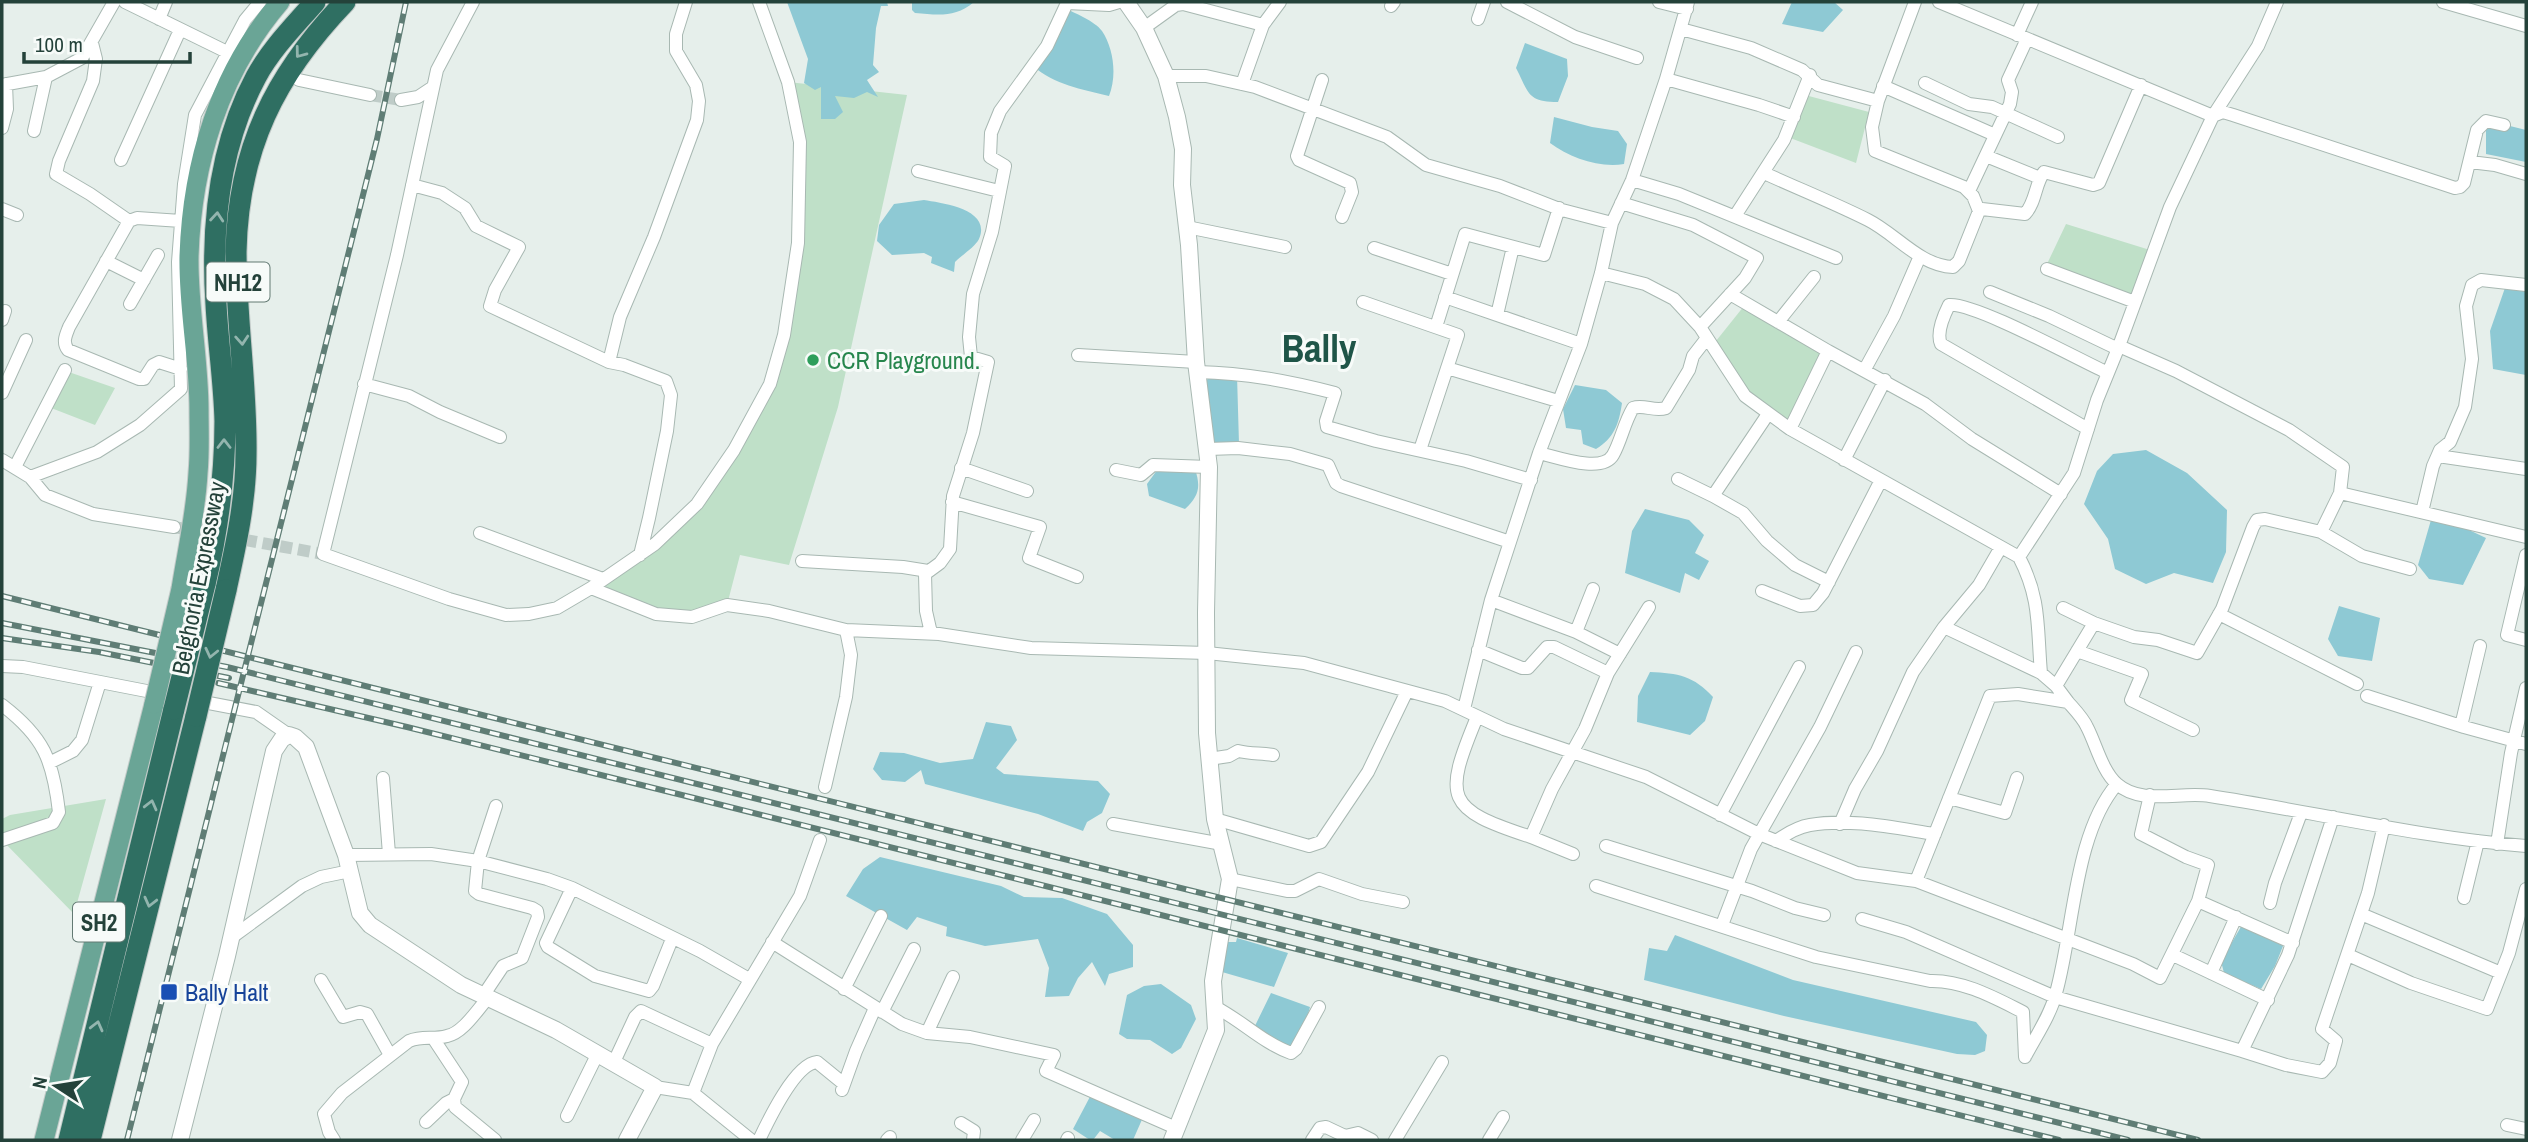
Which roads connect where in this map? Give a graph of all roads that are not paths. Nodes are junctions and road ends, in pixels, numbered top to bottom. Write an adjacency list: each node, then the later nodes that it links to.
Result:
1 (114, 2): 31 (street)
2 (125, 2): 23 (street)
3 (166, 2): 23 (street)
4 (260, 2): 32 (street)
5 (280, 2): 190 (main road, SH2, bridge)
6 (315, 2): 190 (highway, Belghoria Expressway / NH12, one-way to 6, bridge)
7 (345, 2): 287 (highway, Belghoria Expressway / NH12, one-way to 287, bridge)
8 (473, 2): 45 (street)
9 (685, 2): 108 (street)
10 (759, 2): 150 (street)
11 (1119, 2): 67 (street)
12 (1126, 2): 27 (street)
13 (1280, 2): 25 (street)
14 (1484, 2): 24 (street)
15 (1507, 2): 33 (street)
16 (1659, 2): 22 (street)
17 (1915, 2): 44 (street)
18 (1939, 2): 30 (street)
19 (2032, 2): 30 (street)
20 (2277, 2): 51 (street)
21 (2443, 2): 26 (street)
22 (1688, 5): 28 (street)
23 (159, 19): 29 (street)
24 (1478, 19)
25 (1263, 25): 27 (street); 42 (street)
26 (2526, 26)
27 (1144, 28): 35 (street)
28 (1681, 29): 34 (street); 37 (street)
29 (180, 30): 32 (street); 59 (street)
30 (2022, 37): 43 (street); 50 (street)
31 (92, 43): 36 (street); 77 (street)
32 (227, 52): 76 (street)
33 (1637, 58)
34 (1810, 75): 48 (street); 52 (street)
35 (1166, 76): 42 (street); 79 (street)
36 (46, 77): 41 (street); 55 (street)
37 (1667, 79): 52 (street); 65 (street)
38 (299, 80): 46 (street)
39 (1322, 80): 49 (street)
40 (1925, 83): 50 (street)
41 (4, 84): 54 (street)
42 (1242, 84): 49 (street)
43 (2141, 85): 51 (street); 64 (street)
44 (1883, 86): 48 (street); 56 (street)
45 (433, 87): 47 (street); 66 (street)
46 (370, 95)
47 (401, 100)
48 (1878, 101): 68 (street)
49 (1312, 110): 70 (street); 74 (street)
50 (2006, 113): 56 (street); 57 (street)
51 (2213, 116): 60 (street); 97 (street)
52 (1794, 117): 62 (street)
53 (2504, 125): 60 (street)
54 (2, 128)
55 (34, 131)
56 (1995, 135): 58 (street)
57 (2058, 137)
58 (1986, 156): 64 (street); 68 (street)
59 (121, 160)
60 (2470, 162): 63 (street)
61 (918, 171): 67 (street)
62 (1764, 173): 75 (street); 84 (street)
63 (2526, 174)
64 (2040, 178): 72 (street)
65 (1632, 180): 69 (street); 75 (street)
66 (412, 185): 108 (street); 116 (street)
67 (999, 191): 131 (street)
68 (1969, 191): 72 (street)
69 (1621, 203): 78 (street); 94 (street)
70 (1559, 208): 78 (street); 81 (street)
71 (2, 209): 73 (street)
72 (1979, 211): 84 (street)
73 (17, 215)
74 (1342, 216)
75 (1735, 216): 85 (street)
76 (181, 220): 77 (street); 111 (street)
77 (129, 221): 86 (street)
78 (1612, 223): 88 (street)
79 (1187, 227): 80 (street); 109 (street)
80 (1285, 247)
81 (1513, 247): 89 (street); 99 (street)
82 (1374, 248): 89 (street)
83 (158, 256): 91 (street)
84 (1920, 256): 112 (street)
85 (1836, 258)
86 (106, 261): 91 (street); 111 (street)
87 (2047, 270): 97 (street)
88 (1601, 273): 102 (street); 104 (street)
89 (1452, 274): 95 (street)
90 (1814, 277): 100 (street)
91 (144, 280): 98 (street)
92 (2526, 285): 126 (street)
93 (1990, 292): 105 (street)
94 (1730, 294): 100 (street); 102 (street)
95 (1445, 297): 99 (street); 101 (street)
96 (1363, 302): 101 (street)
97 (2135, 302): 105 (street)
98 (130, 304)
99 (1497, 315): 104 (street)
100 (1779, 322): 106 (street)
101 (1436, 327): 110 (street)
102 (1704, 332): 119 (street); 125 (street)
103 (26, 340): 117 (street)
104 (1581, 344): 118 (street)
105 (2119, 348): 114 (street); 139 (street)
106 (1828, 351): 112 (street); 120 (street)
107 (1078, 355): 109 (street)
108 (609, 362): 150 (street)
109 (1197, 367): 123 (street); 124 (street)
110 (1447, 368): 118 (street); 124 (street)
111 (181, 369): 134 (street)
112 (1865, 369): 115 (street)
113 (65, 370): 129 (street)
114 (2108, 373): 121 (street); 121 (street)
115 (1885, 380): 128 (street); 140 (street)
116 (364, 384): 122 (street); 159 (street)
117 (2, 393)
118 (1558, 401): 125 (street)
119 (1768, 414): 120 (street); 141 (street)
120 (1790, 429): 128 (street)
121 (2088, 429): 140 (street)
122 (500, 438)
123 (1208, 449): 130 (street); 148 (street)
124 (1420, 450): 136 (street)
125 (1539, 453): 136 (street)
126 (2438, 456): 132 (street); 143 (street)
127 (2, 460): 129 (street)
128 (1844, 460): 137 (street)
129 (15, 467): 134 (street)
130 (1209, 467): 133 (street); 176 (street)
131 (961, 468): 138 (street); 142 (street)
132 (2526, 469)
133 (1116, 470)
134 (30, 477): 144 (street)
135 (1678, 479): 141 (street)
136 (1531, 480): 148 (street)
137 (1881, 481): 149 (street); 158 (street)
138 (1027, 491)
139 (2340, 493): 143 (street); 146 (street)
140 (2061, 494): 152 (street)
141 (1713, 496): 158 (street)
142 (952, 502): 155 (street); 156 (street)
143 (2422, 512): 147 (street)
144 (174, 527)
145 (480, 533): 157 (street)
146 (2321, 533): 154 (street); 165 (street)
147 (2526, 537)
148 (1510, 542): 162 (street)
149 (2001, 547): 152 (street); 167 (street)
150 (639, 555): 157 (street)
151 (2526, 555): 171 (street)
152 (2020, 557): 181 (street)
153 (802, 561): 155 (street)
154 (2410, 569)
155 (928, 572): 170 (street)
156 (1077, 577)
157 (603, 579): 159 (street)
158 (1829, 582): 161 (street)
159 (591, 588): 168 (street)
160 (1593, 589): 169 (street)
161 (1762, 591)
162 (1491, 600): 169 (street); 173 (street)
163 (1648, 607): 177 (street)
164 (2063, 608): 166 (street)
165 (2219, 614): 166 (street); 183 (street)
166 (2094, 623): 174 (street)
167 (1944, 627): 181 (street); 213 (street)
168 (846, 630): 170 (street); 204 (street)
169 (1576, 632): 177 (street)
170 (931, 633): 176 (street)
171 (2526, 640)
172 (2480, 646): 193 (street)
173 (1478, 650): 180 (street); 191 (street)
174 (2077, 651): 184 (street); 194 (street)
175 (1856, 652): 215 (street)
176 (1207, 653): 186 (street); 199 (street)
177 (1620, 654): 180 (street)
178 (2, 666): 182 (street)
179 (1799, 667): 209 (street)
180 (1608, 673): 197 (street)
181 (2041, 673): 184 (street)
182 (100, 682): 195 (street); 200 (street)
183 (2357, 684)
184 (2056, 686): 188 (street)
185 (2526, 688): 196 (street)
186 (1407, 691): 191 (street); 211 (street)
187 (2367, 696): 193 (street)
188 (2068, 702): 203 (street); 206 (street)
189 (2, 705): 200 (street)
190 (164, 707): 285 (main road, SH2); 286 (highway, Belghoria Expressway / NH12, one-way to 190)
191 (1464, 709): 192 (street)
192 (1477, 717): 197 (street); 217 (street)
193 (2461, 726): 196 (street)
194 (2193, 730)
195 (289, 735): 229 (street); 246 (street)
196 (2520, 742): 223 (street)
197 (1573, 752): 209 (street); 217 (street)
198 (1273, 755): 199 (street)
199 (1209, 759): 211 (street)
200 (49, 763): 218 (street)
201 (383, 778): 226 (street)
202 (2017, 778): 206 (street)
203 (2117, 784): 205 (street); 248 (street)
204 (825, 787)
205 (2150, 795): 208 (street); 237 (street)
206 (1949, 798): 216 (street)
207 (496, 806): 228 (street)
208 (2301, 813): 210 (street); 239 (street)
209 (1720, 815): 215 (street)
210 (2333, 817): 214 (street); 250 (street)
211 (1215, 819): 222 (street)
212 (1113, 824): 222 (street)
213 (1840, 824): 216 (street); 220 (street)
214 (2384, 825): 221 (street); 240 (street)
215 (1759, 834): 220 (street); 233 (street)
216 (1935, 834): 231 (street)
217 (1531, 837): 227 (street)
218 (2, 840)
219 (820, 840): 249 (street)
220 (1776, 841): 231 (street)
221 (2478, 841): 223 (street); 236 (street)
222 (1222, 844): 230 (street)
223 (2497, 844): 225 (street)
224 (1606, 846): 233 (street)
225 (2526, 846)
226 (389, 854): 228 (street); 229 (street)
227 (1573, 854)
228 (478, 862): 234 (street); 260 (street)
229 (348, 863): 246 (street); 260 (street)
230 (1230, 879): 238 (street); 263 (street)
231 (1916, 881): 248 (street)
232 (1596, 886): 245 (street)
233 (1736, 887): 241 (street); 245 (street)
234 (572, 888): 247 (street); 247 (street)
235 (2526, 889): 255 (street)
236 (2465, 898)
237 (2198, 901): 243 (street); 252 (street)
238 (1403, 902)
239 (2270, 903)
240 (2361, 914): 253 (street); 255 (street)
241 (1824, 915)
242 (881, 916): 259 (street)
243 (2236, 917): 250 (street); 254 (street)
244 (1862, 919): 261 (street)
245 (1722, 925): 261 (street)
246 (231, 938): 288 (street)
247 (672, 939): 257 (street)
248 (2068, 941): 252 (street); 261 (street)
249 (772, 942): 257 (street); 259 (street)
250 (2293, 943): 262 (street)
251 (914, 949): 265 (street)
252 (2173, 955): 254 (street)
253 (2348, 955): 255 (street); 269 (street)
254 (2211, 973): 262 (street)
255 (2501, 973)
256 (953, 977): 266 (street)
257 (749, 979): 268 (street)
258 (321, 980): 271 (street)
259 (844, 989): 265 (street)
260 (485, 997): 267 (street); 270 (street)
261 (2055, 997): 269 (street)
262 (2268, 1000): 269 (street)
263 (1215, 1007): 264 (street); 284 (street)
264 (1319, 1007)
265 (879, 1010): 266 (street); 293 (street)
266 (927, 1033): 284 (street)
267 (433, 1038): 271 (street); 276 (street)
268 (712, 1044): 272 (street); 275 (street)
269 (2242, 1051)
270 (598, 1053): 272 (street); 277 (street)
271 (390, 1055): 289 (street)
272 (614, 1062): 274 (street)
273 (1442, 1062): 298 (street)
274 (655, 1087): 275 (street); 291 (street)
275 (694, 1093): 292 (street)
276 (454, 1100): 280 (street); 290 (street)
277 (567, 1116)
278 (1503, 1117): 299 (street)
279 (1034, 1120): 295 (street)
280 (426, 1122)
281 (961, 1123): 294 (street)
282 (2507, 1125): 283 (street)
283 (2526, 1129)
284 (1177, 1136)
285 (44, 1140)
286 (69, 1140)
287 (90, 1140)
288 (180, 1140)
289 (334, 1140)
290 (495, 1140)
291 (627, 1140)
292 (751, 1140)
293 (759, 1140)
294 (973, 1140)
295 (1022, 1140)
296 (1312, 1140): 297 (street)
297 (1373, 1140)
298 (1395, 1140)
299 (1489, 1140)

